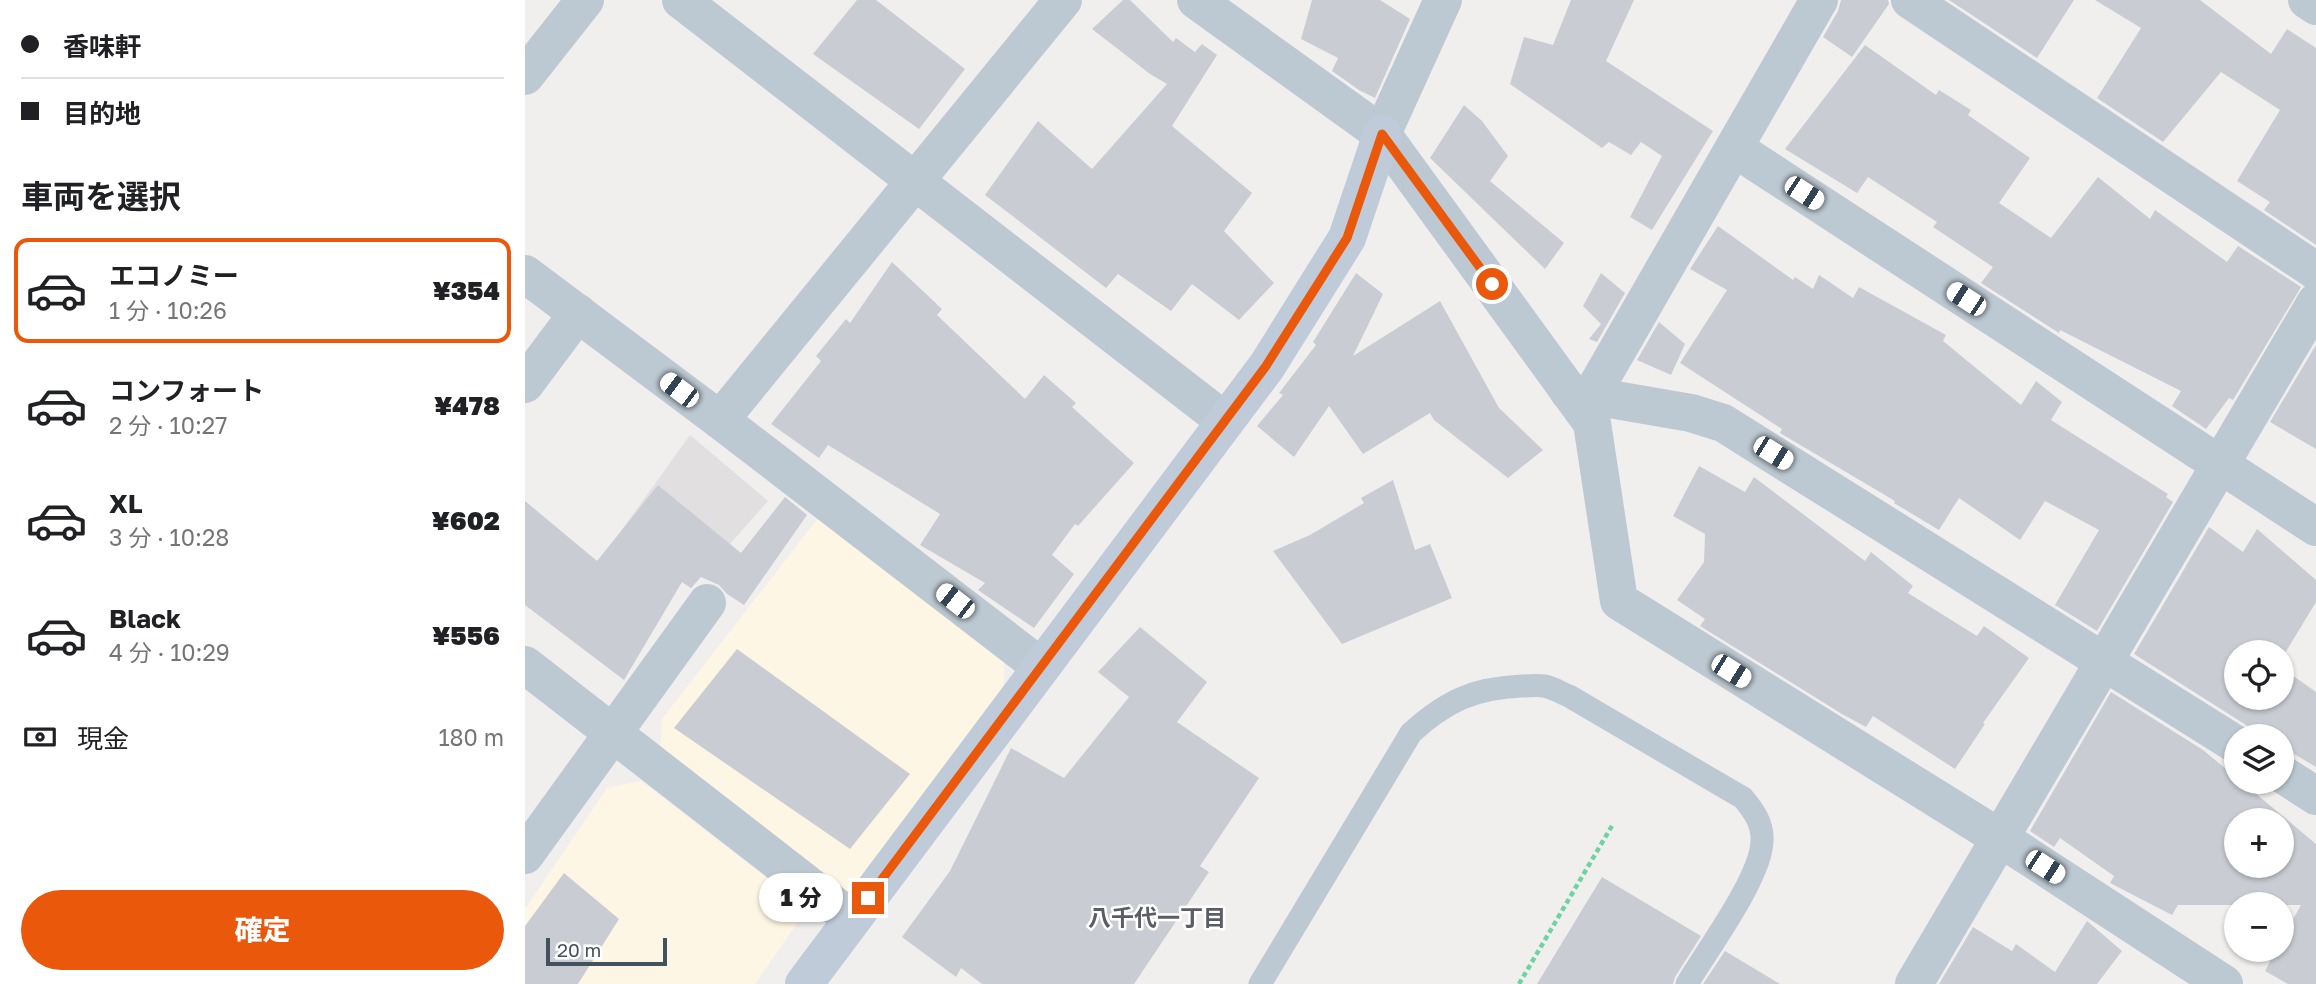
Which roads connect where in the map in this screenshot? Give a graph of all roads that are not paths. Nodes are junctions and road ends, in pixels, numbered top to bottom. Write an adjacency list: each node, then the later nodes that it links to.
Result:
1 (585, 0): 10 (street)
2 (681, 0): 13 (street)
3 (1063, 0): 13 (street)
4 (1196, 0): 11 (street)
5 (1443, 0): 11 (street)
6 (1819, 0): 12 (street)
7 (1910, 0): 14 (street)
8 (2307, 0): 9 (street)
9 (2316, 6)
10 (525, 76)
11 (1382, 134): 19 (street); 21 (street)
12 (1734, 148): 19 (street); 22 (street)
13 (916, 181): 20 (street); 21 (street)
14 (2316, 271)
15 (525, 274): 17 (street)
16 (2316, 302): 22 (street)
17 (577, 313): 18 (street); 20 (street)
18 (525, 384)
19 (1580, 394): 25 (street); 32 (street)
20 (720, 420): 27 (street)
21 (1225, 421): 27 (street)
22 (2220, 464): 23 (street); 25 (street)
23 (2316, 527)
24 (707, 603): 28 (street)
25 (2105, 660): 29 (street); 32 (street)
26 (525, 665): 28 (street)
27 (1041, 667): 34 (street)
28 (613, 734): 33 (street); 34 (street)
29 (2224, 737)
30 (2294, 782): 31 (street)
31 (2316, 796)
32 (2000, 838): 38 (street); 39 (street)
33 (525, 855)
34 (852, 919): 35 (street)
35 (804, 984)
36 (1260, 984): 37 (lane)
37 (1686, 984)
38 (1915, 984)
39 (2224, 984)

